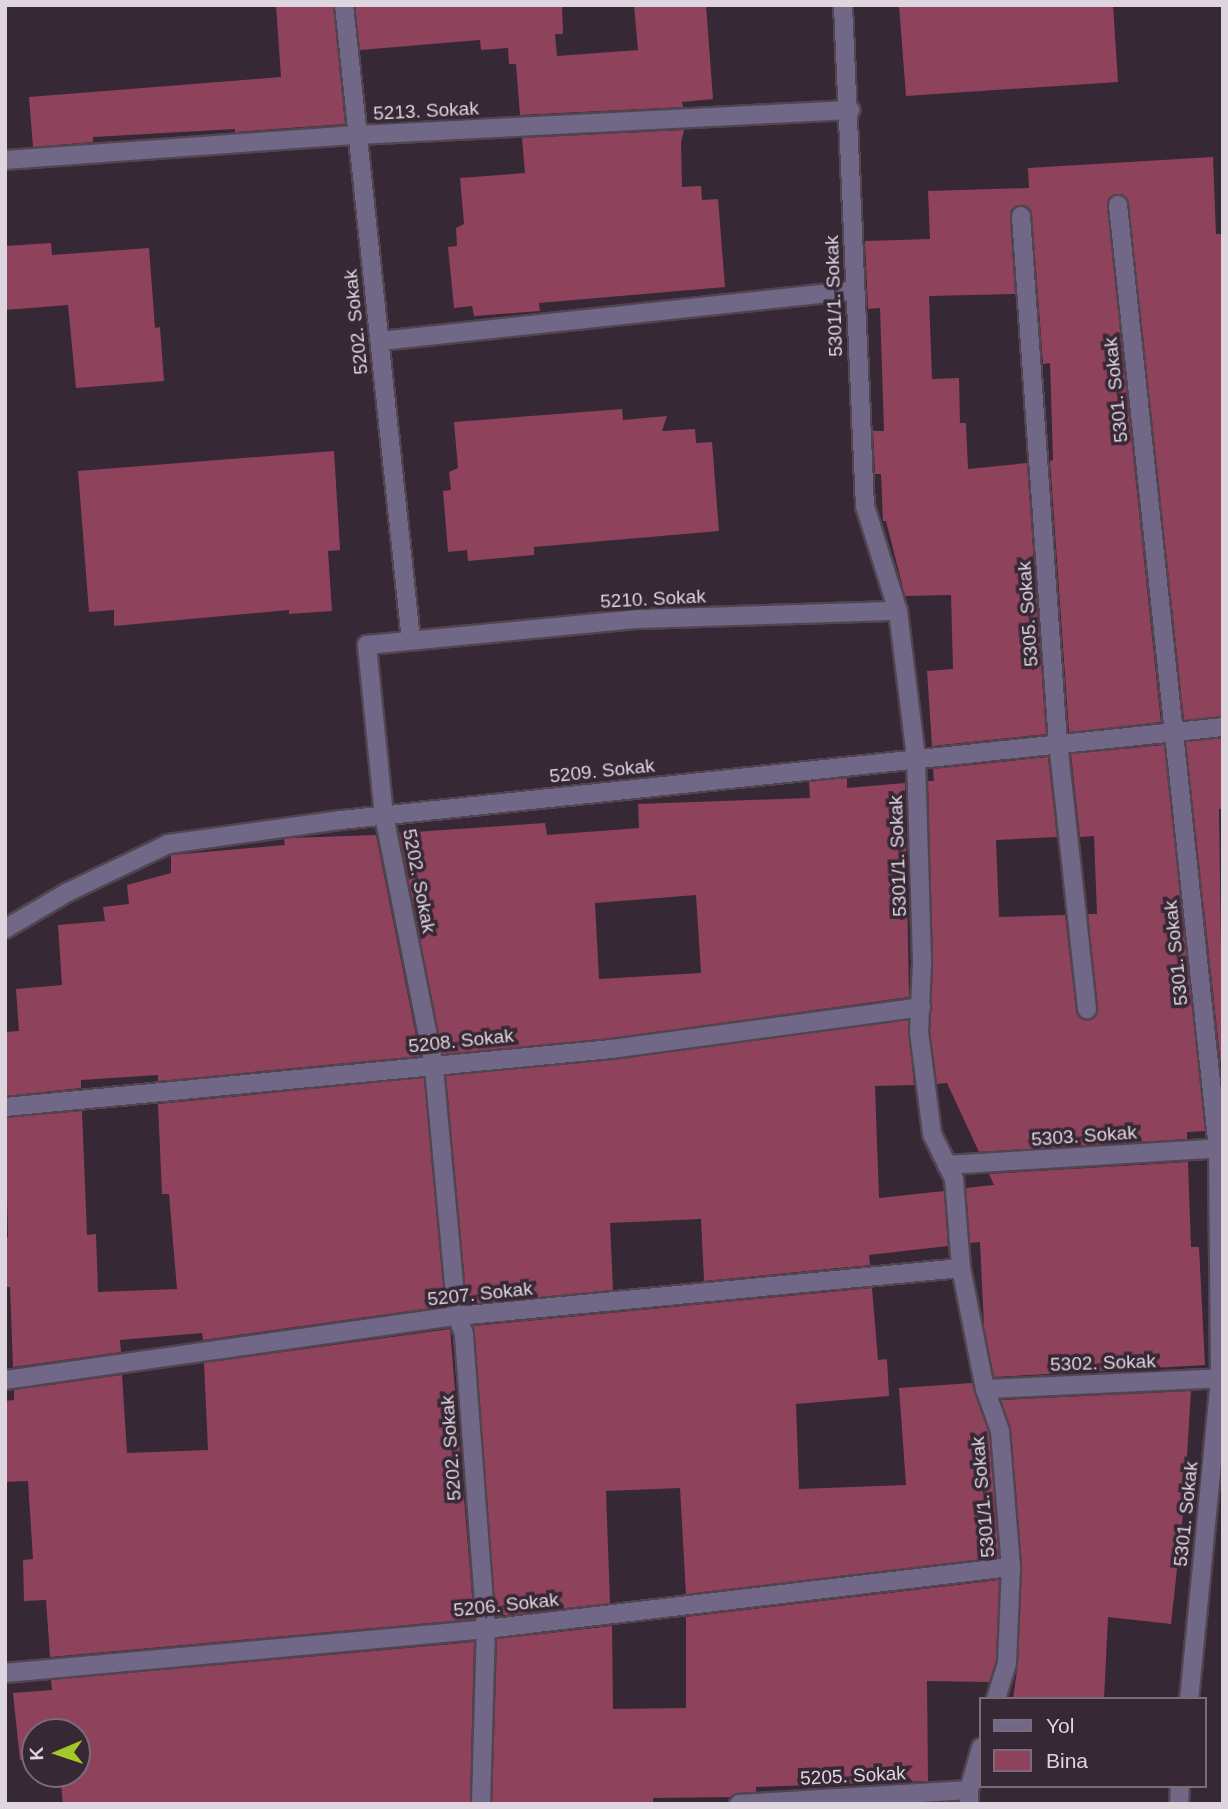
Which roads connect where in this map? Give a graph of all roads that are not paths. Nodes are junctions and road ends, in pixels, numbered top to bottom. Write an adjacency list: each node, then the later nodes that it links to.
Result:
1 (344, 5): 4 (street, 5202. Sokak)
2 (843, 5): 3 (street, 5301/1. Sokak)
3 (850, 110): 4 (street, 5213. Sokak); 8 (street, 5301/1. Sokak)
4 (357, 135): 5 (street, 5213. Sokak); 9 (street, 5202. Sokak)
5 (5, 160)
6 (1118, 205): 13 (street, 5301. Sokak)
7 (1021, 216): 14 (street, 5305. Sokak)
8 (854, 290): 9 (street); 10 (street, 5301/1. Sokak)
9 (380, 341): 11 (street, 5202. Sokak)
10 (898, 611): 11 (street, 5210. Sokak); 15 (street, 5301/1. Sokak)
11 (411, 640): 16 (street, 5202. Sokak)
12 (1223, 726): 13 (street, 5209. Sokak)
13 (1174, 732): 14 (street, 5209. Sokak); 22 (street, 5301. Sokak)
14 (1058, 742): 15 (street, 5209. Sokak); 19 (street, 5305. Sokak)
15 (916, 758): 16 (street, 5209. Sokak); 18 (street, 5301/1. Sokak)
16 (384, 816): 17 (street, 5209. Sokak); 20 (street, 5202. Sokak)
17 (5, 929)
18 (921, 1007): 20 (street, 5208. Sokak); 23 (street, 5301/1. Sokak)
19 (1087, 1009)
20 (434, 1066): 21 (street, 5208. Sokak); 25 (street, 5202. Sokak)
21 (5, 1107)
22 (1220, 1148): 23 (street, 5303. Sokak); 26 (street, 5301. Sokak)
23 (947, 1165): 24 (street, 5301/1. Sokak)
24 (961, 1268): 25 (street, 5207. Sokak); 28 (street, 5301/1. Sokak)
25 (457, 1316): 27 (street, 5207. Sokak); 31 (street, 5202. Sokak)
26 (1222, 1379): 28 (street, 5302. Sokak); 29 (street, 5301. Sokak)
27 (5, 1380)
28 (985, 1389): 30 (street, 5301/1. Sokak)
29 (1214, 1527): 34 (street, 5301. Sokak)
30 (1011, 1567): 31 (street, 5206. Sokak); 33 (street, 5301/1. Sokak)
31 (485, 1629): 32 (street, 5206. Sokak); 37 (street, 5202. Sokak)
32 (5, 1673)
33 (997, 1697)
34 (1189, 1697)
35 (979, 1756): 36 (street)
36 (969, 1797): 38 (street, 5205. Sokak)
37 (481, 1804)
38 (739, 1804)

